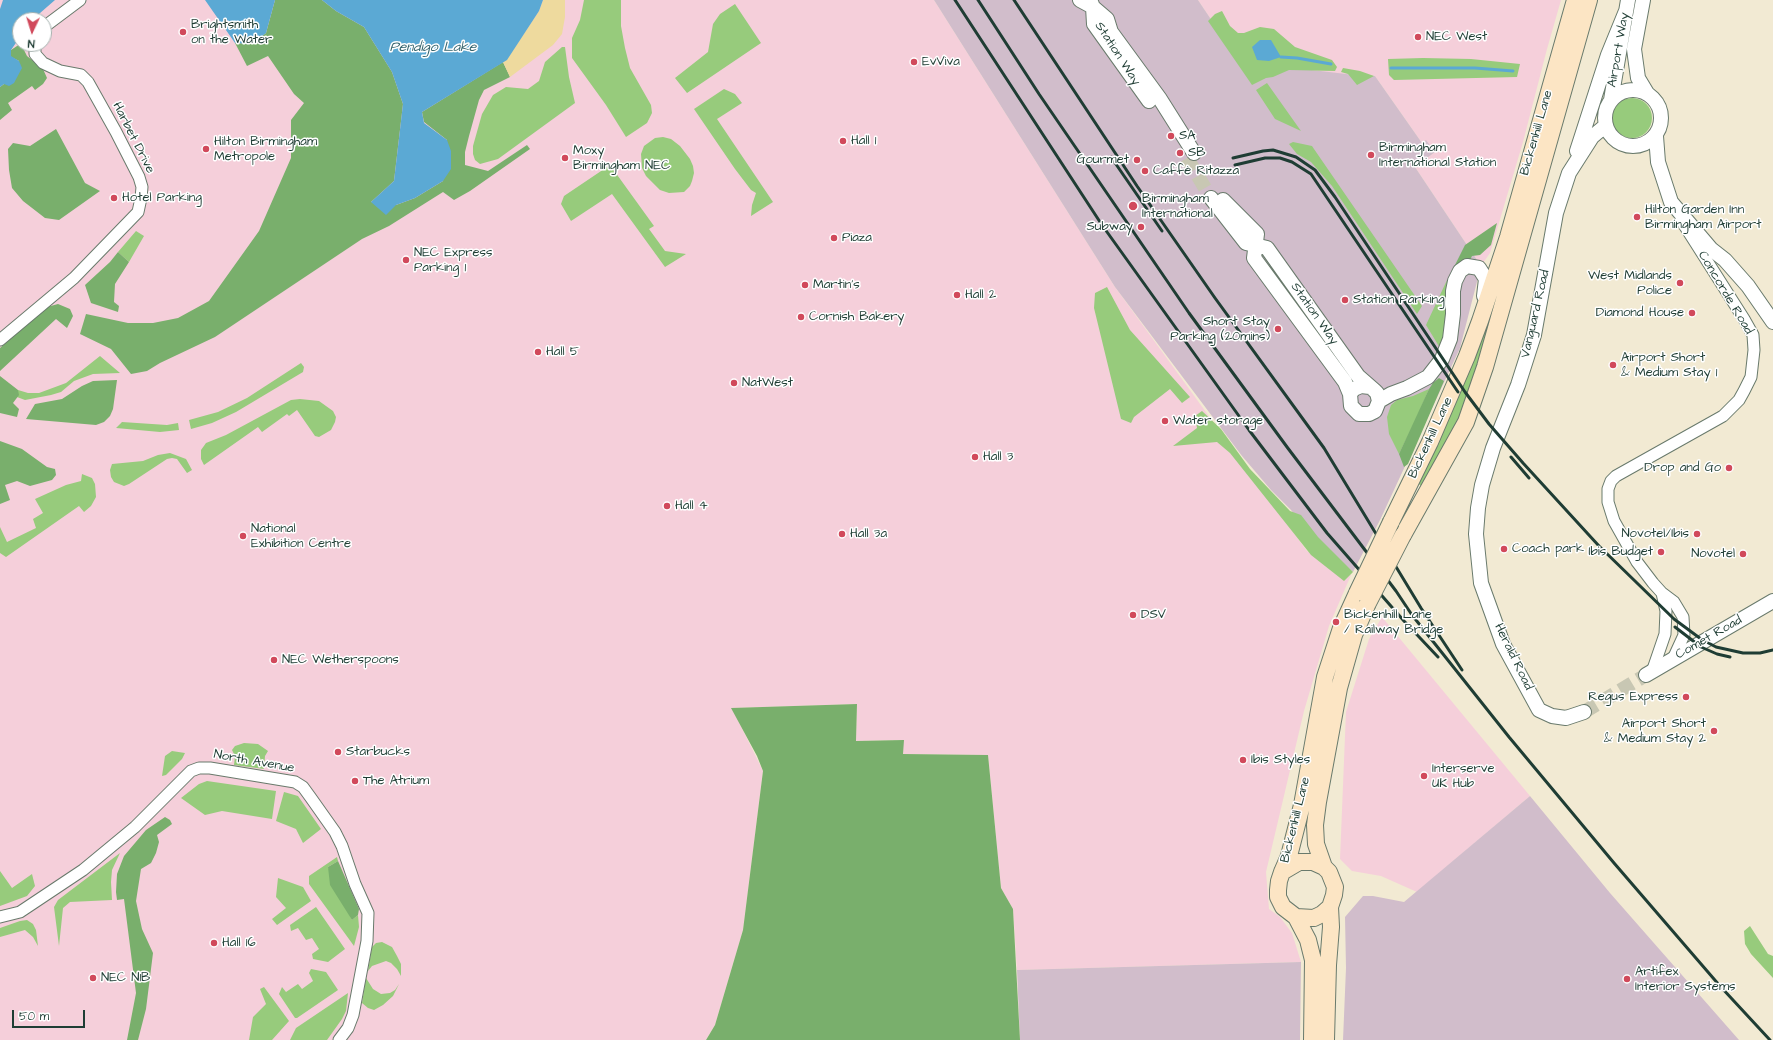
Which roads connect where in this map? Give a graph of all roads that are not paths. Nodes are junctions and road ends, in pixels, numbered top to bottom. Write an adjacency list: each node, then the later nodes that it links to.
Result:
1 (80, 0): 8 (street)
2 (1080, 0): 6 (street, Station Way)
3 (1575, 0): 19 (main road, Bickenhill Lane)
4 (1589, 0): 27 (main road, Bickenhill Lane, bridge)
5 (1643, 0): 10 (street, Airport Way)
6 (1092, 3): 14 (street, Station Way)
7 (1627, 6): 11 (street, Airport Way); 15 (street)
8 (52, 21)
9 (35, 52): 21 (street, Harbet Drive)
10 (1647, 93): 11 (street); 13 (street)
11 (1611, 100): 12 (street)
12 (1605, 126): 13 (street); 15 (street, Vanguard Road)
13 (1656, 136): 17 (street, Concorde Road)
14 (1191, 156)
15 (1569, 172): 25 (street, Vanguard Road)
16 (1215, 195): 18 (street, Station Way)
17 (1671, 202): 20 (street); 26 (street, Concorde Road)
18 (1256, 244): 22 (street, Station Way); 23 (street, Station Way)
19 (1480, 321): 24 (street); 27 (main road, Bickenhill Lane, bridge)
20 (1773, 322)
21 (0, 340)
22 (1370, 387): 23 (street); 24 (street)
23 (1350, 394): 24 (street)
24 (1379, 401)
25 (1476, 534): 31 (street, Herald Road)
26 (1662, 593): 29 (street); 30 (street)
27 (1362, 599): 32 (main road, Bickenhill Lane); 33 (main road, Bickenhill Lane)
28 (1773, 601): 29 (street, Comet Road)
29 (1673, 659): 30 (street, Comet Road)
30 (1649, 673)
31 (1584, 712)
32 (1327, 870): 33 (main road); 34 (main road)
33 (1282, 872): 36 (main road)
34 (1330, 907): 36 (main road); 39 (main road)
35 (0, 917): 37 (street, North Avenue)
36 (1296, 917): 38 (main road)
37 (339, 1040)
38 (1312, 1040)
39 (1326, 1040)

